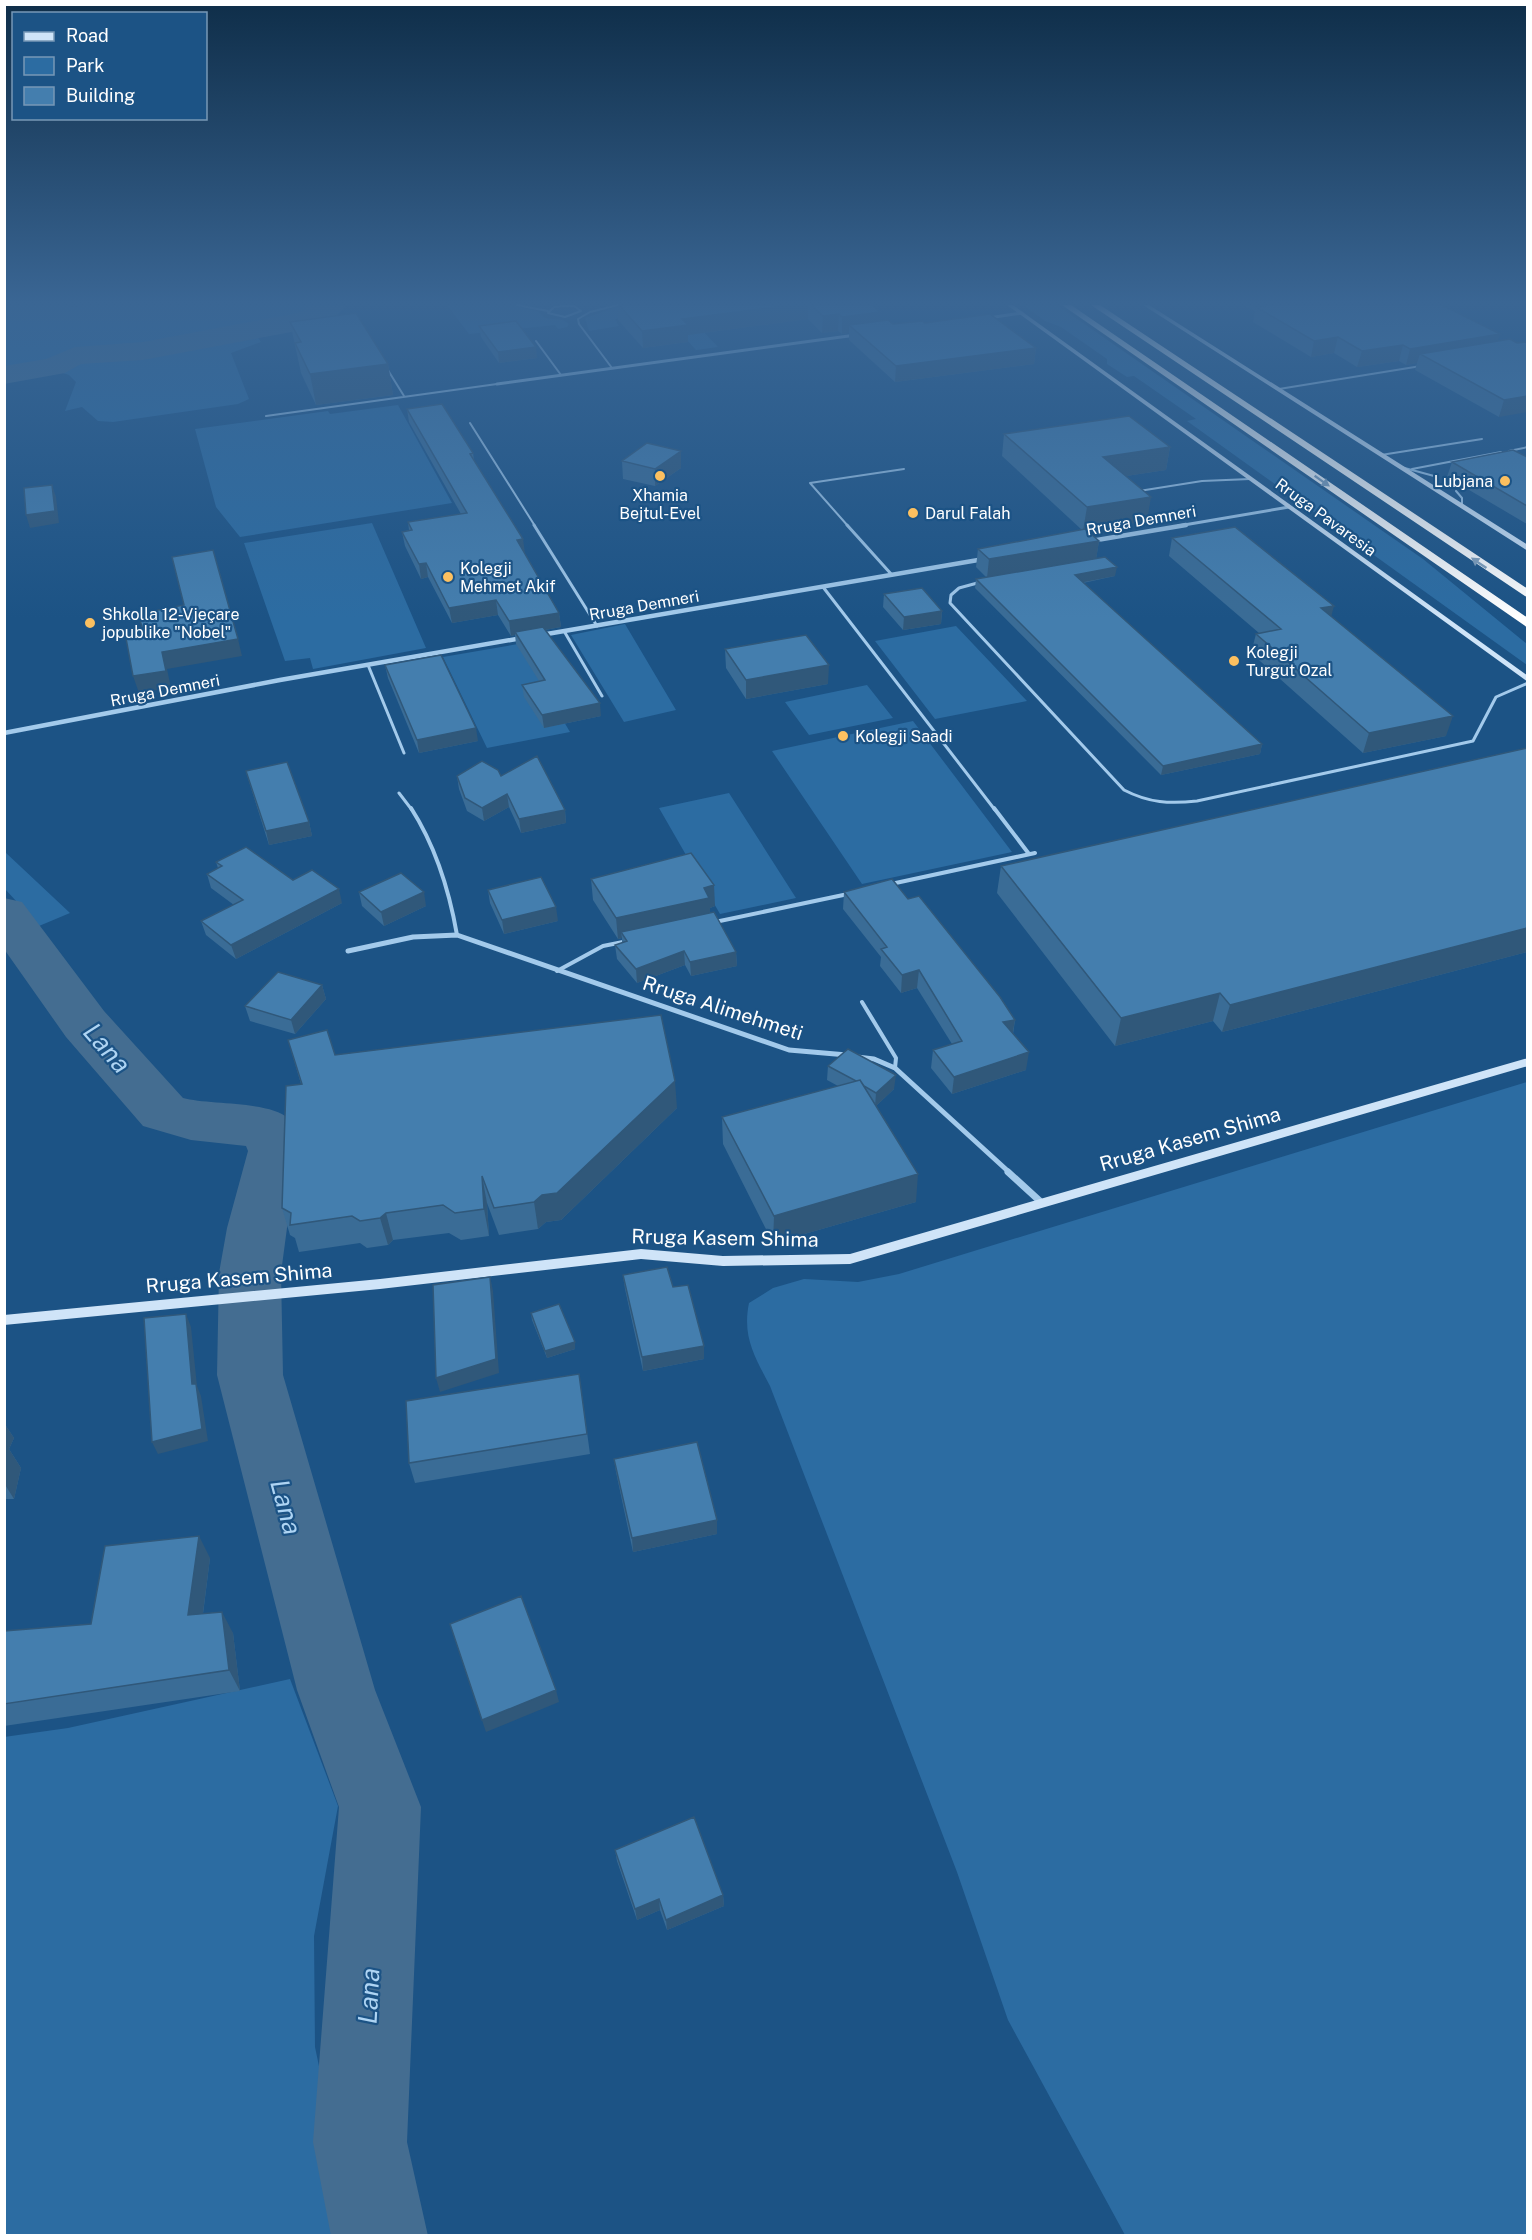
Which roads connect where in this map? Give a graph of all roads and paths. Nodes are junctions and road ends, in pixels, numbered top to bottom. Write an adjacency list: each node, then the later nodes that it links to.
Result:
1 (311, 410): 6 (lane)
2 (1155, 410): 15 (main road, Rruga Pavaresia)
3 (1217, 410): 27 (highway, one-way to 27)
4 (1251, 410): 26 (highway, one-way to 4)
5 (1311, 410): 10 (main road)
6 (266, 416)
7 (470, 423): 28 (lane)
8 (1482, 439): 10 (lane)
9 (1527, 447): 13 (lane)
10 (1381, 455): 11 (main road)
11 (1399, 467): 13 (lane); 19 (main road)
12 (904, 468): 23 (lane)
13 (1412, 470): 14 (lane)
14 (1434, 476)
15 (1250, 479): 16 (lane); 18 (main road, Rruga Pavaresia)
16 (1139, 491)
17 (1456, 491): 19 (lane)
18 (1289, 507): 20 (street, Rruga Demneri); 31 (main road, Rruga Pavaresia)
19 (1462, 507): 21 (main road)
20 (1079, 543)
21 (1526, 548)
22 (986, 559): 23 (street, Rruga Demneri)
23 (892, 575): 25 (street, Rruga Demneri)
24 (984, 582): 31 (lane)
25 (823, 587): 28 (street, Rruga Demneri); 37 (lane)
26 (1527, 595)
27 (1527, 624)
28 (597, 626): 29 (street, Rruga Demneri)
29 (564, 631): 30 (street, Rruga Demneri); 32 (lane)
30 (368, 665): 33 (street, Rruga Demneri); 34 (lane)
31 (1527, 681)
32 (602, 696)
33 (4, 733)
34 (404, 753)
35 (399, 793): 41 (lane)
36 (1035, 853): 37 (lane)
37 (1029, 854): 38 (lane)
38 (880, 886)
39 (857, 891): 40 (lane)
40 (708, 924)
41 (457, 934): 43 (street, Rruga Alimehmeti); 44 (street, Rruga Alimehmeti)
42 (639, 939): 44 (lane)
43 (348, 951)
44 (556, 971): 47 (street, Rruga Alimehmeti)
45 (862, 1002): 47 (lane)
46 (1527, 1062): 48 (main road, Rruga Kasem Shima)
47 (895, 1068): 48 (street, Rruga Alimehmeti)
48 (1042, 1203): 49 (main road, Rruga Kasem Shima)
49 (4, 1320)

